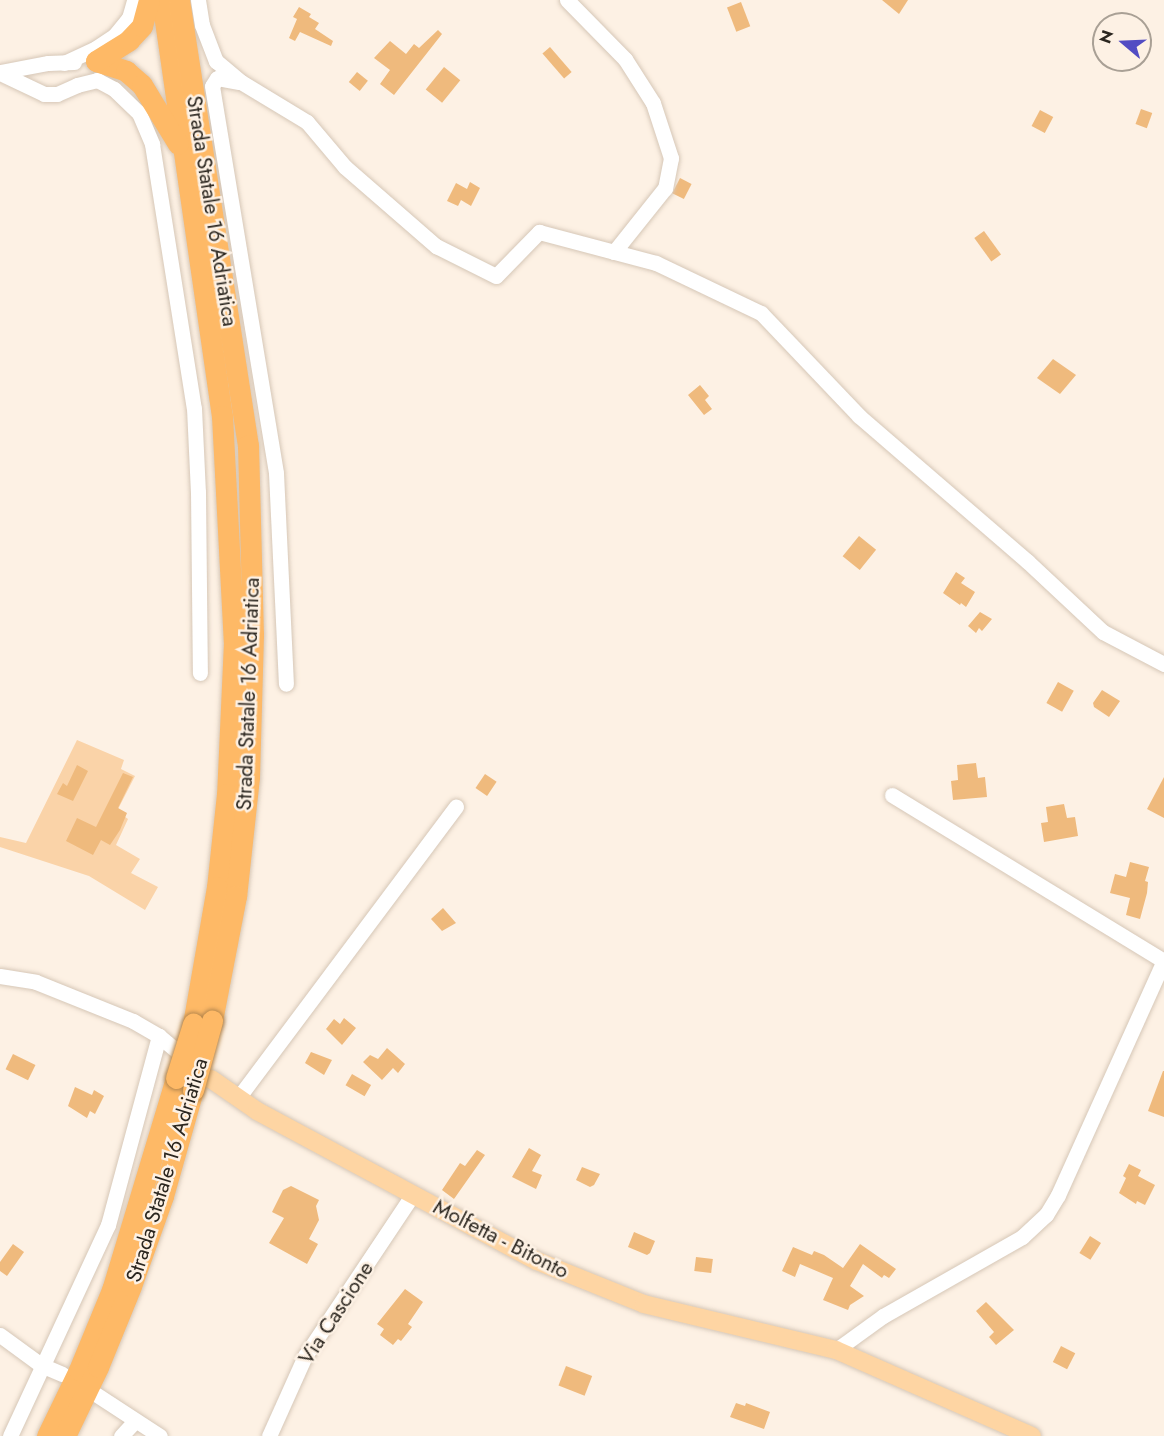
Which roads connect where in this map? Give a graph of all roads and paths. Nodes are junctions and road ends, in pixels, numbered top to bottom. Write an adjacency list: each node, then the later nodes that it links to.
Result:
1 (134, 0): 8 (street)
2 (149, 0): 7 (highway)
3 (162, 0): 11 (highway, Strada Statale 16 Adriatica)
4 (179, 0): 20 (highway, Strada Statale 16 Adriatica)
5 (198, 0): 10 (street)
6 (567, 0): 12 (street)
7 (96, 61): 8 (street); 11 (highway)
8 (64, 63): 9 (street)
9 (0, 72): 14 (street)
10 (242, 82): 12 (street); 15 (street)
11 (187, 165): 20 (highway, Strada Statale 16 Adriatica)
12 (614, 252): 13 (street)
13 (1164, 664)
14 (200, 673)
15 (286, 684)
16 (892, 795): 18 (street)
17 (456, 807): 23 (street)
18 (1164, 960): 26 (street)
19 (0, 976): 21 (street, Molfetta - Bitonto)
20 (202, 1023): 22 (highway, Strada Statale 16 Adriatica, bridge)
21 (159, 1036): 22 (street, Molfetta - Bitonto); 27 (street)
22 (193, 1082): 23 (main road, Molfetta - Bitonto); 32 (highway, Strada Statale 16 Adriatica); 33 (highway, Strada Statale 16 Adriatica)
23 (238, 1098): 24 (main road, Molfetta - Bitonto)
24 (413, 1194): 26 (main road, Molfetta - Bitonto); 36 (street, Via Cascione)
25 (0, 1335): 27 (street)
26 (836, 1350): 37 (main road, Molfetta - Bitonto)
27 (41, 1365): 28 (street); 31 (street)
28 (62, 1374)
29 (97, 1395): 30 (street)
30 (135, 1421): 34 (street); 35 (street)
31 (10, 1436)
32 (47, 1436)
33 (65, 1436)
34 (121, 1436)
35 (160, 1436)
36 (269, 1436)
37 (1032, 1436)

